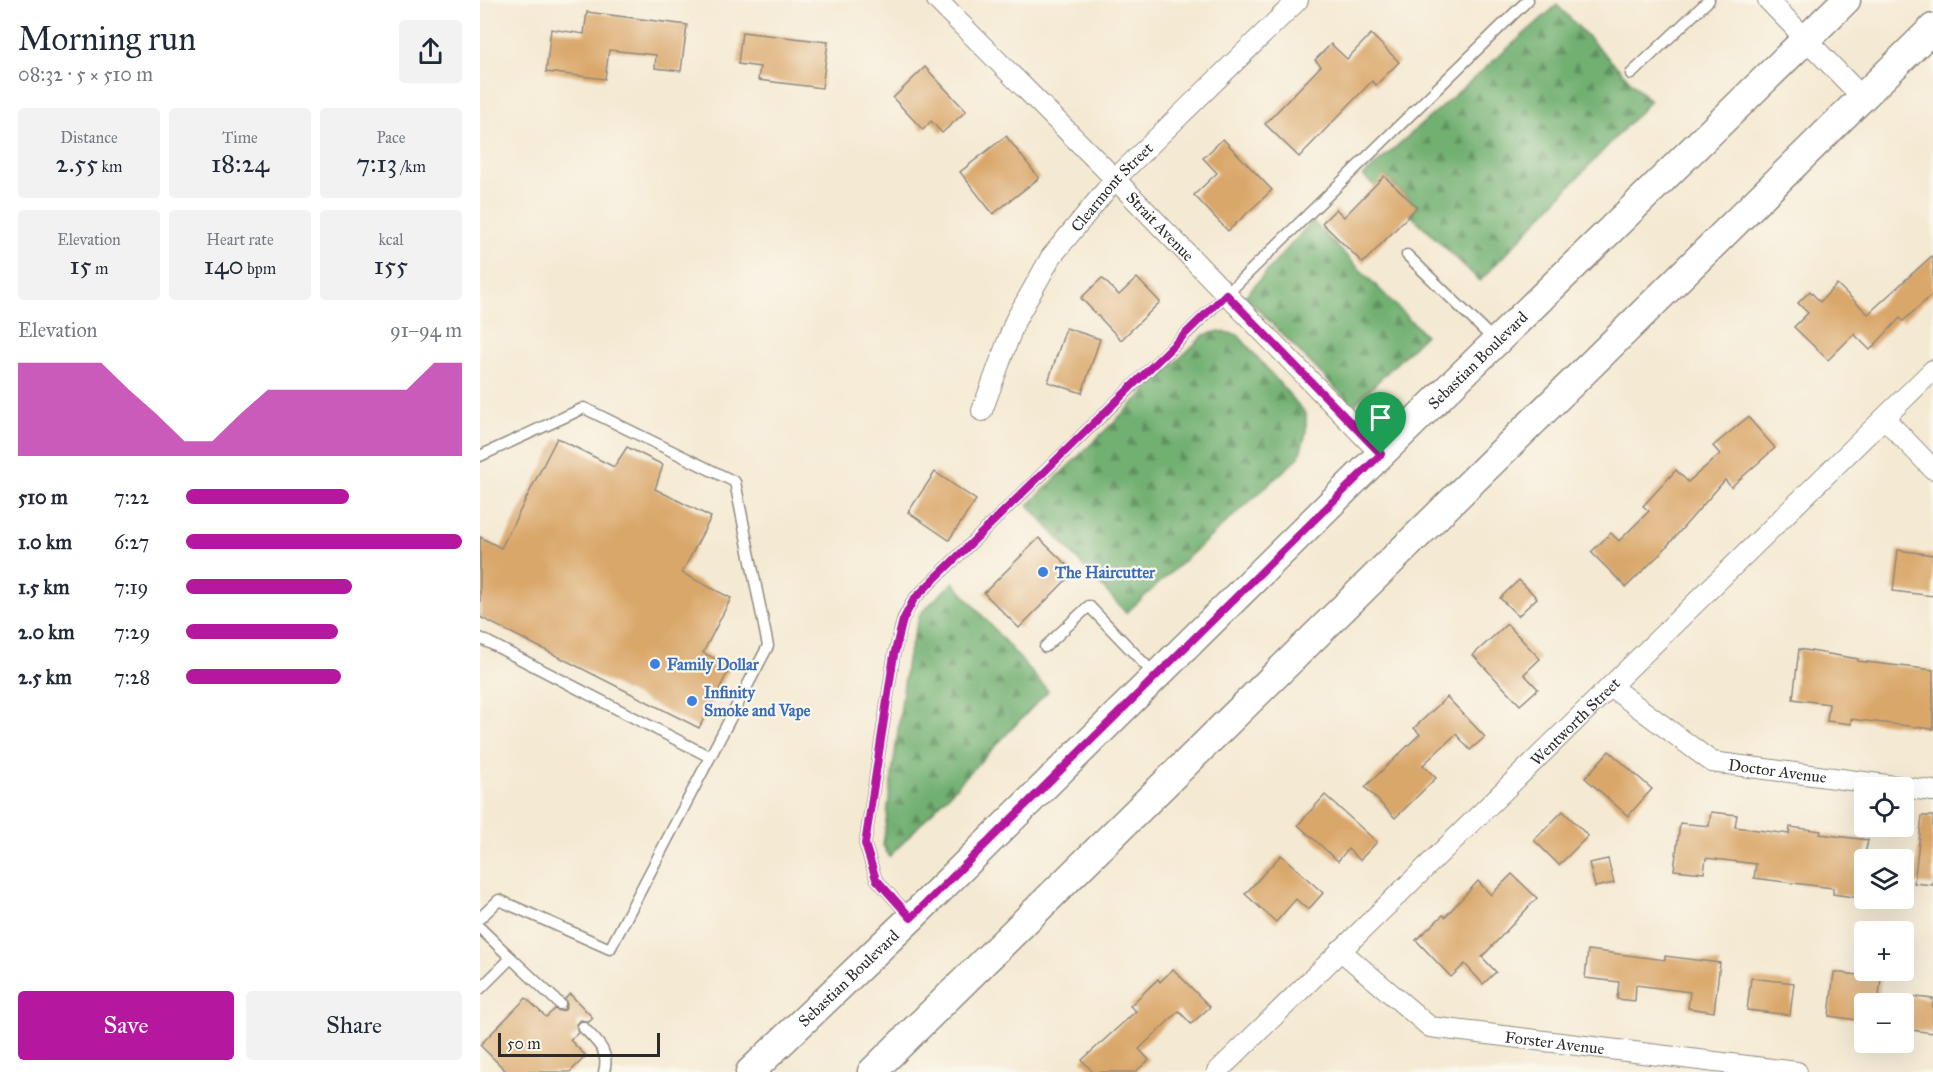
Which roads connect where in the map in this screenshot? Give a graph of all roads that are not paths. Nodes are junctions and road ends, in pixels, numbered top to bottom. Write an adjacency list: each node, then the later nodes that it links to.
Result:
1 (937, 0): 11 (street, Strait Avenue)
2 (1298, 0): 11 (street, Clearmont Street)
3 (1528, 0): 13 (lane)
4 (1709, 0): 9 (lane)
5 (1768, 0): 8 (street)
6 (1846, 0): 8 (main road, Sebastian Boulevard)
7 (1933, 28): 10 (main road)
8 (1807, 39): 10 (street); 14 (main road, Sebastian Boulevard)
9 (1631, 74)
10 (1862, 97): 37 (main road)
11 (1115, 179): 13 (street, Strait Avenue); 16 (street, Clearmont Street)
12 (1407, 255): 14 (lane)
13 (1226, 294): 18 (street, Strait Avenue); 28 (lane)
14 (1496, 342): 18 (main road, Sebastian Boulevard)
15 (1933, 370): 17 (street, Wentworth Street)
16 (982, 411)
17 (1884, 418): 20 (street); 24 (street, Wentworth Street)
18 (1381, 454): 23 (main road, Sebastian Boulevard)
19 (480, 456): 25 (lane)
20 (1933, 469)
21 (480, 638): 25 (lane)
22 (1046, 647): 23 (lane)
23 (1157, 676): 28 (main road, Sebastian Boulevard)
24 (1611, 687): 26 (street, Doctor Avenue); 30 (street, Wentworth Street)
25 (710, 757): 27 (lane)
26 (1933, 791)
27 (480, 918)
28 (911, 918): 36 (main road, Sebastian Boulevard)
29 (480, 928): 31 (lane)
30 (1340, 950): 38 (street, Wentworth Street); 39 (street, Forster Avenue)
31 (511, 958): 32 (lane); 33 (lane)
32 (480, 989)
33 (560, 1004)
34 (583, 1028): 35 (lane)
35 (604, 1072)
36 (750, 1072)
37 (872, 1072)
38 (1217, 1072)
39 (1797, 1072)

